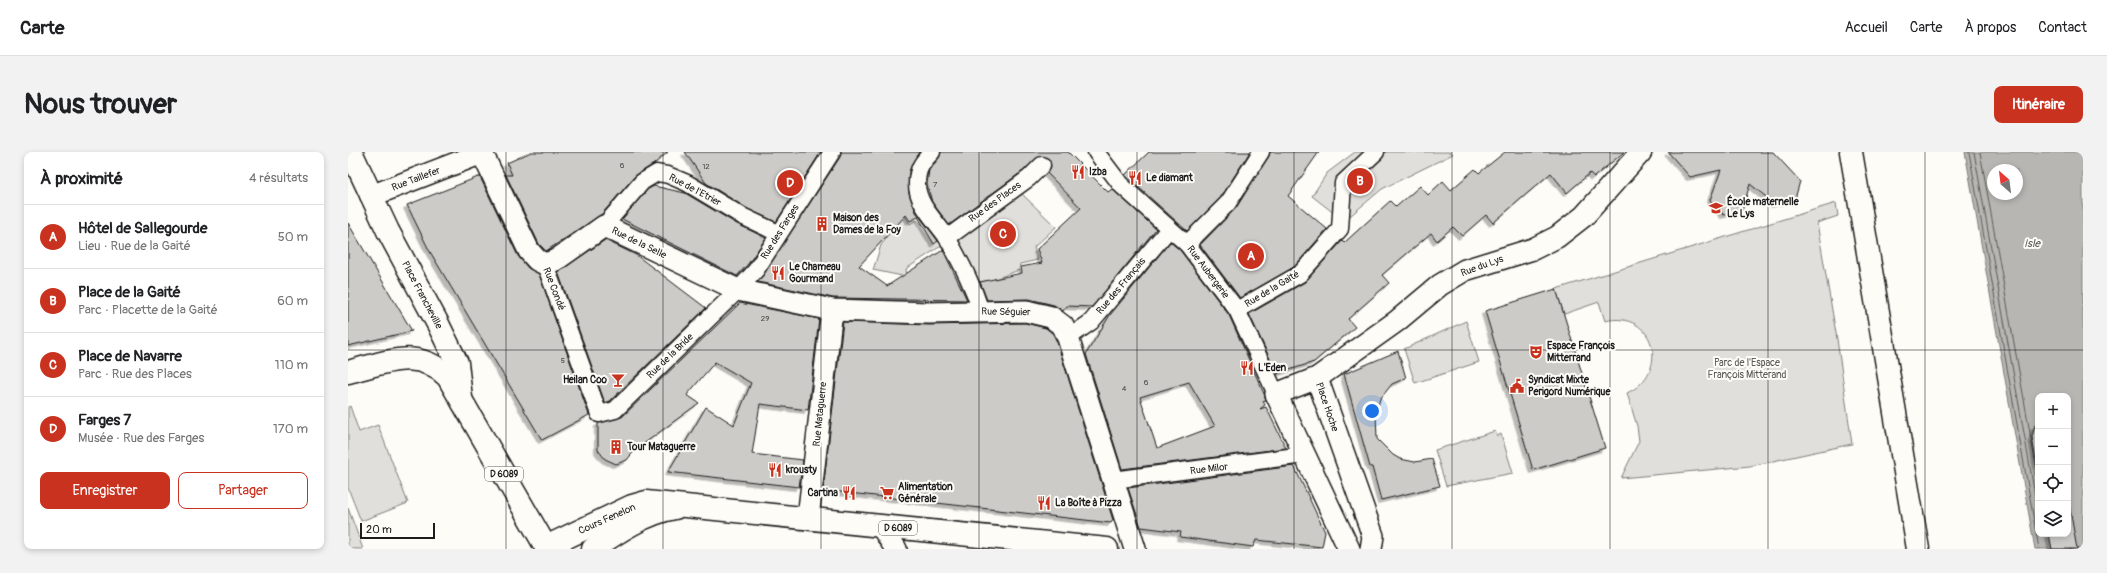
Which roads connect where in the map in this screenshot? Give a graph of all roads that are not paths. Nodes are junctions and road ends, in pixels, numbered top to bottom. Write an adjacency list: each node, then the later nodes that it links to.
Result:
1 (351, 152): 12 (main road, Place Francheville)
2 (483, 152): 10 (street, Rue Taillefer); 18 (street, Rue Condé)
3 (832, 152): 15 (street, Rue des Farges)
4 (932, 152): 16 (street)
5 (1096, 152): 14 (street, Rue Aubergerie)
6 (1261, 152): 17 (street)
7 (1376, 152): 21 (street, Rue de la Gaité)
8 (1642, 152): 25 (street, Rue du Lys)
9 (1851, 152): 34 (main road)
10 (450, 159): 12 (street, Rue Taillefer)
11 (1042, 165): 16 (street, Rue des Places)
12 (371, 196): 27 (main road, Place Francheville / D 6089)
13 (604, 226): 15 (street, Rue de l'Etrier); 18 (street, Rue de la Selle); 19 (street, Rue de la Selle)
14 (1169, 229): 17 (street, Rue Aubergerie); 23 (street, Rue des Français)
15 (778, 233): 19 (street, Rue des Farges)
16 (948, 240): 22 (street)
17 (1187, 244): 21 (street, Rue Aubergerie)
18 (545, 264): 28 (street, Rue Condé)
19 (738, 290): 20 (street, Rue Séguier); 28 (street, Rue de la Bride)
20 (832, 310): 22 (street, Rue Séguier); 32 (street, Rue Mataguerre)
21 (1237, 310): 26 (street, Rue Aubergerie)
22 (981, 311): 23 (street, Rue Séguier)
23 (1068, 338): 30 (street, Rue Séguier)
24 (348, 372): 27 (main road, Place Francheville / D 6089)
25 (1317, 378): 26 (street, Place Hoche); 41 (street, Place Hoche)
26 (1276, 394): 29 (street)
27 (461, 398): 35 (main road, Place Francheville / D 6089)
28 (599, 414)
29 (1304, 455): 30 (street, Rue Milor); 40 (street)
30 (1113, 480): 39 (street, Rue Séguier)
31 (688, 506): 32 (main road, D 6089); 35 (main road, Cours Fenelon / D 6089); 36 (main road, D 6089)
32 (808, 518): 33 (main road, D 6089)
33 (881, 526): 37 (street); 38 (main road, D 6089)
34 (1918, 546)
35 (547, 548)
36 (592, 549)
37 (896, 549)
38 (1107, 549)
39 (1134, 549)
40 (1349, 549)
41 (1371, 549)

